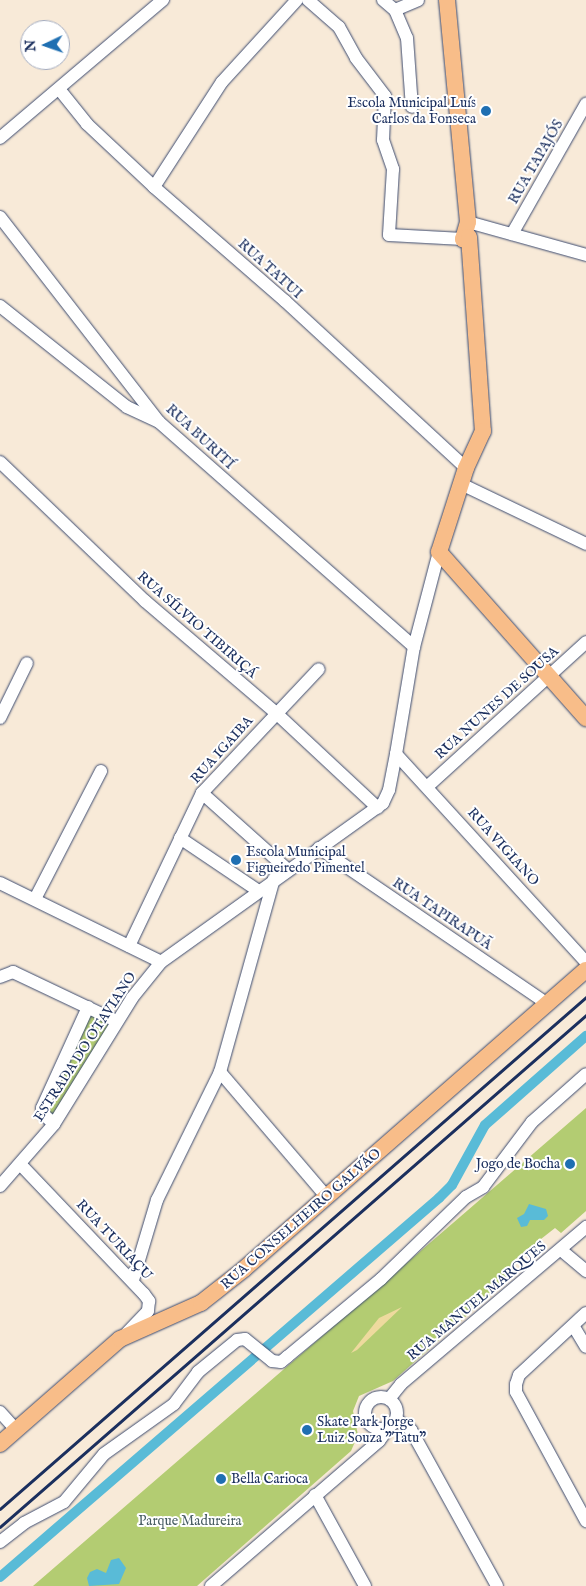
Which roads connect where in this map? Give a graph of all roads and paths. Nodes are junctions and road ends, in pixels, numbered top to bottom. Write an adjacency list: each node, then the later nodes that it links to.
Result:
1 (162, 0): 8 (street)
2 (297, 0): 12 (street)
3 (308, 0): 16 (street)
4 (383, 0): 7 (street)
5 (418, 0): 7 (street)
6 (446, 0): 14 (main road)
7 (395, 10): 10 (street)
8 (59, 89): 11 (street); 12 (street, RUA TATUI)
9 (586, 104): 15 (street, RUA TAPAJÓS)
10 (412, 107)
11 (0, 138)
12 (154, 187): 21 (street, RUA TATUI)
13 (0, 217): 19 (street, RUA BURITÍ)
14 (468, 222): 15 (street); 16 (main road)
15 (512, 234): 17 (street)
16 (463, 239): 21 (main road)
17 (586, 255)
18 (0, 306): 19 (street)
19 (159, 422): 26 (street, RUA BURITÍ)
20 (0, 462): 30 (street, RUA SÍLVIO TIBIRIÇÁ)
21 (466, 468): 22 (main road)
22 (461, 484): 23 (street); 24 (main road)
23 (586, 544)
24 (439, 552): 26 (street); 29 (main road)
25 (586, 642): 29 (street, RUA NUNES DE SOUSA)
26 (414, 647): 33 (street)
27 (27, 663): 31 (street)
28 (319, 669): 30 (street, RUA IGAIBA)
29 (548, 676): 32 (main road); 35 (street, RUA NUNES DE SOUSA)
30 (276, 713): 36 (street, RUA IGAIBA); 37 (street, RUA SÍLVIO TIBIRIÇÁ)
31 (0, 718)
32 (586, 718)
33 (396, 754): 35 (street, RUA VIGIANO); 37 (street)
34 (101, 771): 44 (street)
35 (428, 786): 47 (street, RUA VIGIANO)
36 (202, 793): 38 (street, RUA IGAIBA); 40 (street)
37 (378, 808): 39 (street, ESTRADA DO OTAVIANO)
38 (180, 838): 43 (street); 45 (street, RUA IGAIBA)
39 (319, 848): 40 (street, ESTRADA DO OTAVIANO); 50 (street, RUA TAPIRAPUÃ)
40 (287, 869): 41 (street, ESTRADA DO OTAVIANO)
41 (274, 878): 43 (street, ESTRADA DO OTAVIANO); 53 (street)
42 (0, 883): 44 (street)
43 (257, 890): 46 (street, ESTRADA DO OTAVIANO)
44 (35, 899): 45 (street)
45 (129, 946): 46 (street)
46 (161, 962): 52 (street, ESTRADA DO OTAVIANO)
47 (586, 962)
48 (586, 970): 50 (main road, RUA CONSELHEIRO GALVÃO)
49 (0, 977): 51 (street)
50 (548, 1004): 58 (main road, RUA CONSELHEIRO GALVÃO)
51 (88, 1007): 52 (street); 55 (street)
52 (116, 1021): 55 (street, ESTRADA DO OTAVIANO)
53 (220, 1072): 58 (street); 62 (street)
54 (586, 1074): 76 (street)
55 (54, 1124): 56 (street, ESTRADA DO OTAVIANO)
56 (21, 1165): 57 (street, ESTRADA DO OTAVIANO); 62 (street, RUA TURIAÇU)
57 (0, 1186)
58 (326, 1196): 65 (main road, RUA CONSELHEIRO GALVÃO)
59 (586, 1227): 60 (street, RUA MANUEL MARQUES)
60 (560, 1250): 61 (street); 67 (street, RUA MANUEL MARQUES)
61 (586, 1271)
62 (133, 1280): 65 (street, RUA TURIAÇU)
63 (586, 1313): 64 (street)
64 (574, 1326): 66 (street); 75 (street)
65 (120, 1339): 71 (main road, RUA CONSELHEIRO GALVÃO)
66 (586, 1347)
67 (388, 1399): 69 (street); 70 (street)
68 (0, 1412): 71 (street)
69 (392, 1423): 70 (street); 73 (street); 79 (street)
70 (370, 1425): 73 (street)
71 (16, 1430): 72 (main road, RUA CONSELHEIRO GALVÃO)
72 (0, 1444)
73 (363, 1452): 74 (street)
74 (315, 1495): 77 (street); 78 (street)
75 (586, 1521)
76 (0, 1542)
77 (211, 1586)
78 (365, 1586)
79 (497, 1586)

